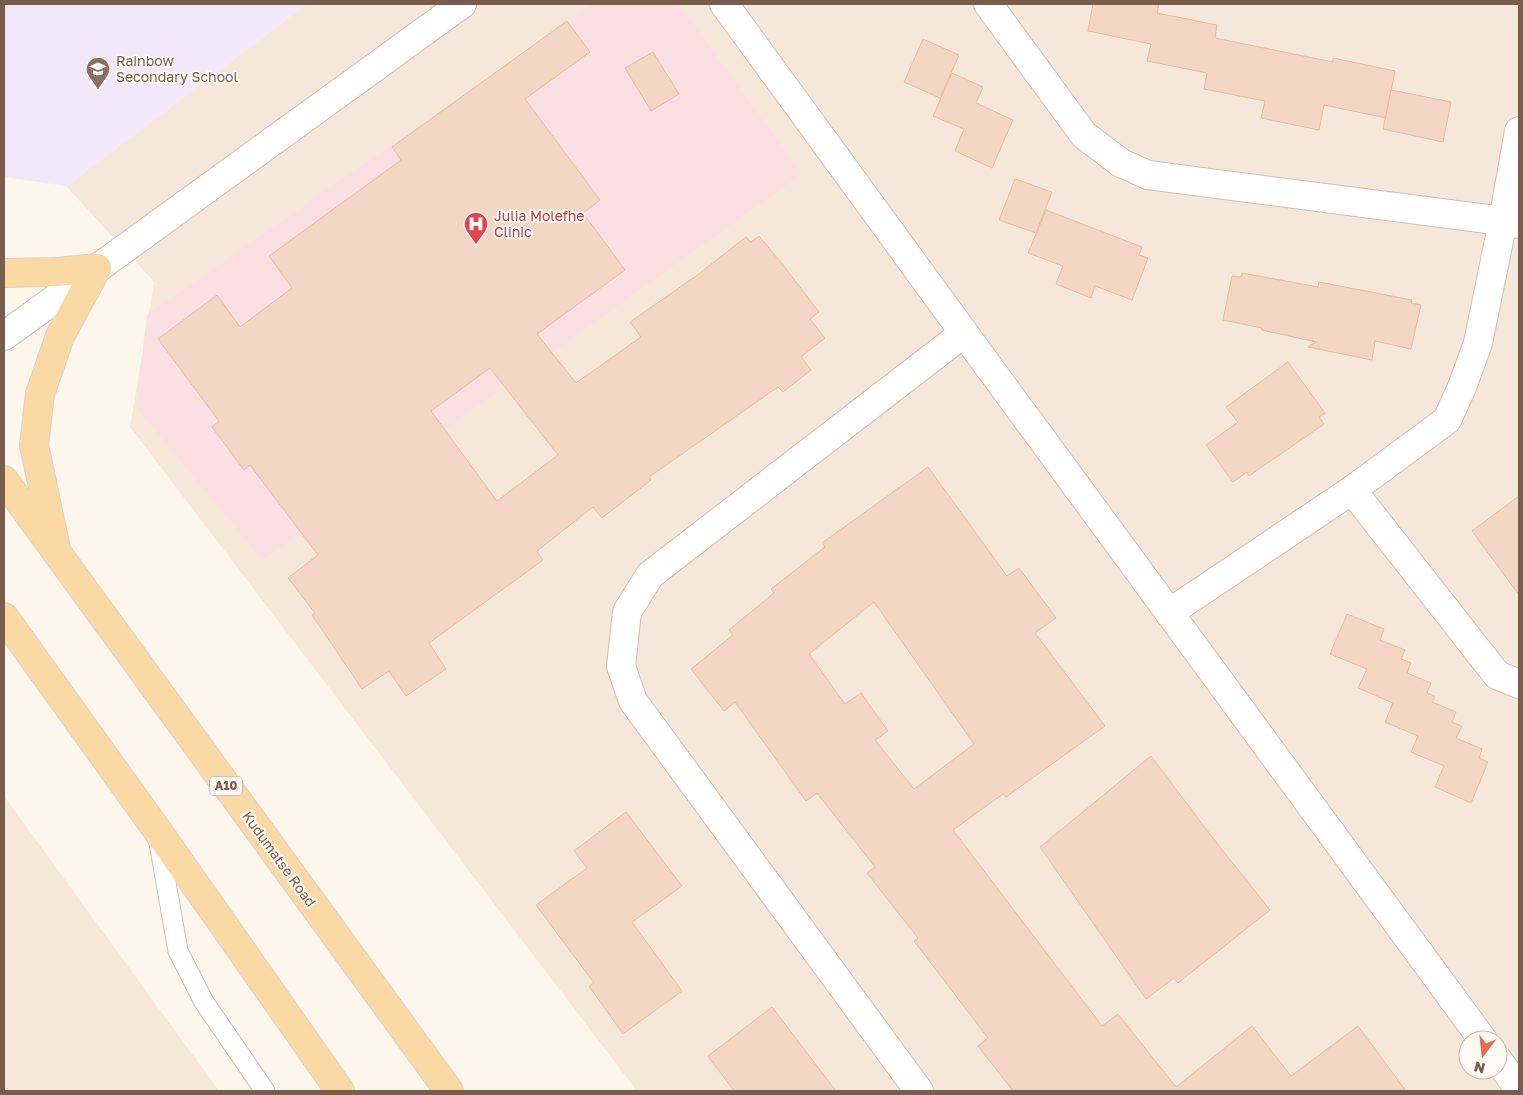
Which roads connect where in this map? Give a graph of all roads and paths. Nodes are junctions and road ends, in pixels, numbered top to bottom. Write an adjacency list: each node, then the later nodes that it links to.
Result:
1 (462, 4): 6 (street)
2 (724, 4): 8 (street)
3 (988, 4): 5 (street)
4 (1519, 131): 5 (street)
5 (1511, 222): 11 (street)
6 (97, 268): 7 (main road); 9 (street); 12 (main road)
7 (4, 274)
8 (964, 333): 13 (street); 23 (street)
9 (4, 336)
10 (4, 480): 12 (main road, Kudumatse Road / A10)
11 (1352, 490): 13 (street); 15 (street)
12 (57, 554): 22 (main road, Kudumatse Road / A10)
13 (1169, 613): 17 (street)
14 (4, 617): 16 (main road)
15 (1519, 684)
16 (157, 830): 20 (lane); 21 (main road)
17 (1476, 1030)
18 (1508, 1074): 19 (street)
19 (1519, 1089)
20 (265, 1091)
21 (340, 1091)
22 (448, 1091)
23 (919, 1091)

